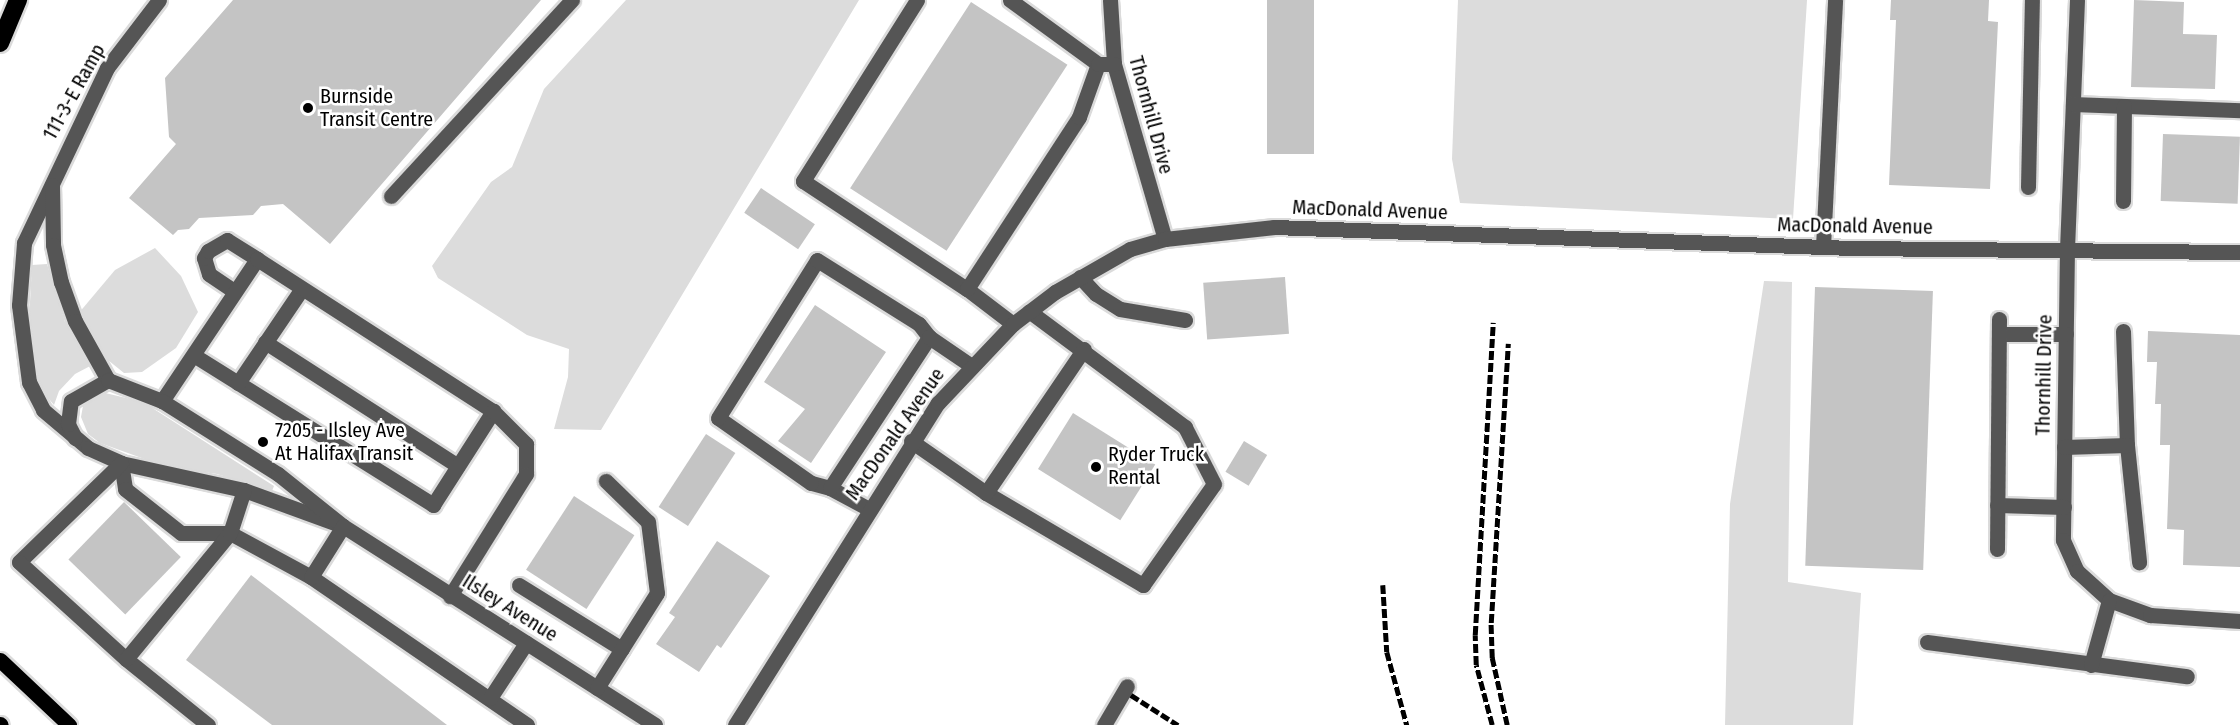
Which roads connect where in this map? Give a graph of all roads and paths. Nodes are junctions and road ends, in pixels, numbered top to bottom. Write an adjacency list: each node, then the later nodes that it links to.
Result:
1 (159, 0): 15 (street, 111-3-E Ramp)
2 (572, 0): 17 (street)
3 (917, 0): 25 (street)
4 (1010, 0): 11 (street)
5 (1110, 0): 11 (street, Thornhill Drive)
6 (1835, 0): 20 (street)
7 (2032, 0): 16 (street)
8 (2077, 0): 12 (street, Thornhill Drive)
9 (18, 1): 10 (highway)
10 (0, 43)
11 (1106, 64): 19 (street, Thornhill Drive); 25 (street)
12 (2073, 104): 13 (street); 21 (street, Thornhill Drive)
13 (2124, 106): 14 (street); 18 (street)
14 (2240, 110)
15 (52, 179): 38 (street); 42 (street, Ilsley Avenue)
16 (2028, 187)
17 (391, 196)
18 (2122, 201)
19 (1165, 239): 20 (street, MacDonald Avenue); 24 (street, MacDonald Avenue)
20 (1823, 247): 21 (street, MacDonald Avenue)
21 (2067, 248): 22 (street, MacDonald Avenue); 32 (street, Thornhill Drive)
22 (2240, 252)
23 (257, 259): 26 (street); 27 (street); 27 (street)
24 (1080, 277): 28 (street, MacDonald Avenue); 29 (street)
25 (967, 289): 30 (street)
26 (301, 290): 34 (street); 41 (street)
27 (234, 291): 36 (street)
28 (1029, 311): 30 (street, MacDonald Avenue); 35 (street)
29 (1185, 320)
30 (1013, 324): 37 (street, MacDonald Avenue)
31 (2123, 331): 44 (street)
32 (2066, 334): 45 (street, Thornhill Drive); 52 (street)
33 (929, 337): 37 (street); 49 (street); 49 (street)
34 (266, 342): 39 (street); 47 (street)
35 (1084, 349): 51 (street); 51 (street)
36 (195, 356): 39 (street); 40 (street)
37 (970, 365): 43 (street, MacDonald Avenue)
38 (108, 380): 40 (street, Ilsley Avenue); 42 (street)
39 (238, 382): 47 (street)
40 (162, 401): 55 (street, Ilsley Avenue)
41 (493, 411): 47 (street); 61 (street)
42 (77, 441): 46 (street, Ilsley Avenue)
43 (911, 441): 51 (street); 54 (street, MacDonald Avenue)
44 (2127, 445): 45 (street); 58 (street)
45 (2064, 447): 53 (street, Thornhill Drive)
46 (121, 463): 50 (street, Ilsley Avenue); 56 (street); 67 (street)
47 (458, 466)
48 (606, 481): 66 (street)
49 (830, 488): 54 (street)
50 (244, 490): 55 (street, Ilsley Avenue); 56 (street)
51 (986, 493)
52 (1998, 505): 53 (street); 57 (street)
53 (2064, 507): 62 (street, Thornhill Drive)
54 (869, 509): 78 (street, MacDonald Avenue)
55 (343, 526): 59 (street); 61 (street, Ilsley Avenue)
56 (230, 533): 59 (street); 67 (street)
57 (1997, 549)
58 (2139, 562)
59 (311, 578): 73 (street)
60 (519, 585): 66 (street)
61 (450, 596): 65 (street, Ilsley Avenue)
62 (2109, 600): 63 (street, Thornhill Drive); 69 (street)
63 (2240, 621)
64 (1927, 642): 69 (street)
65 (526, 643): 72 (street, Ilsley Avenue); 73 (street)
66 (622, 649): 72 (street)
67 (126, 659): 75 (street)
68 (0, 660): 74 (main road)
69 (2091, 665): 70 (street)
70 (2187, 676)
71 (1127, 686): 79 (street)
72 (597, 688): 77 (street, Ilsley Avenue)
73 (490, 698): 76 (street)
74 (69, 725)
75 (208, 725)
76 (526, 725)
77 (655, 725)
78 (735, 725)
79 (1104, 725)

